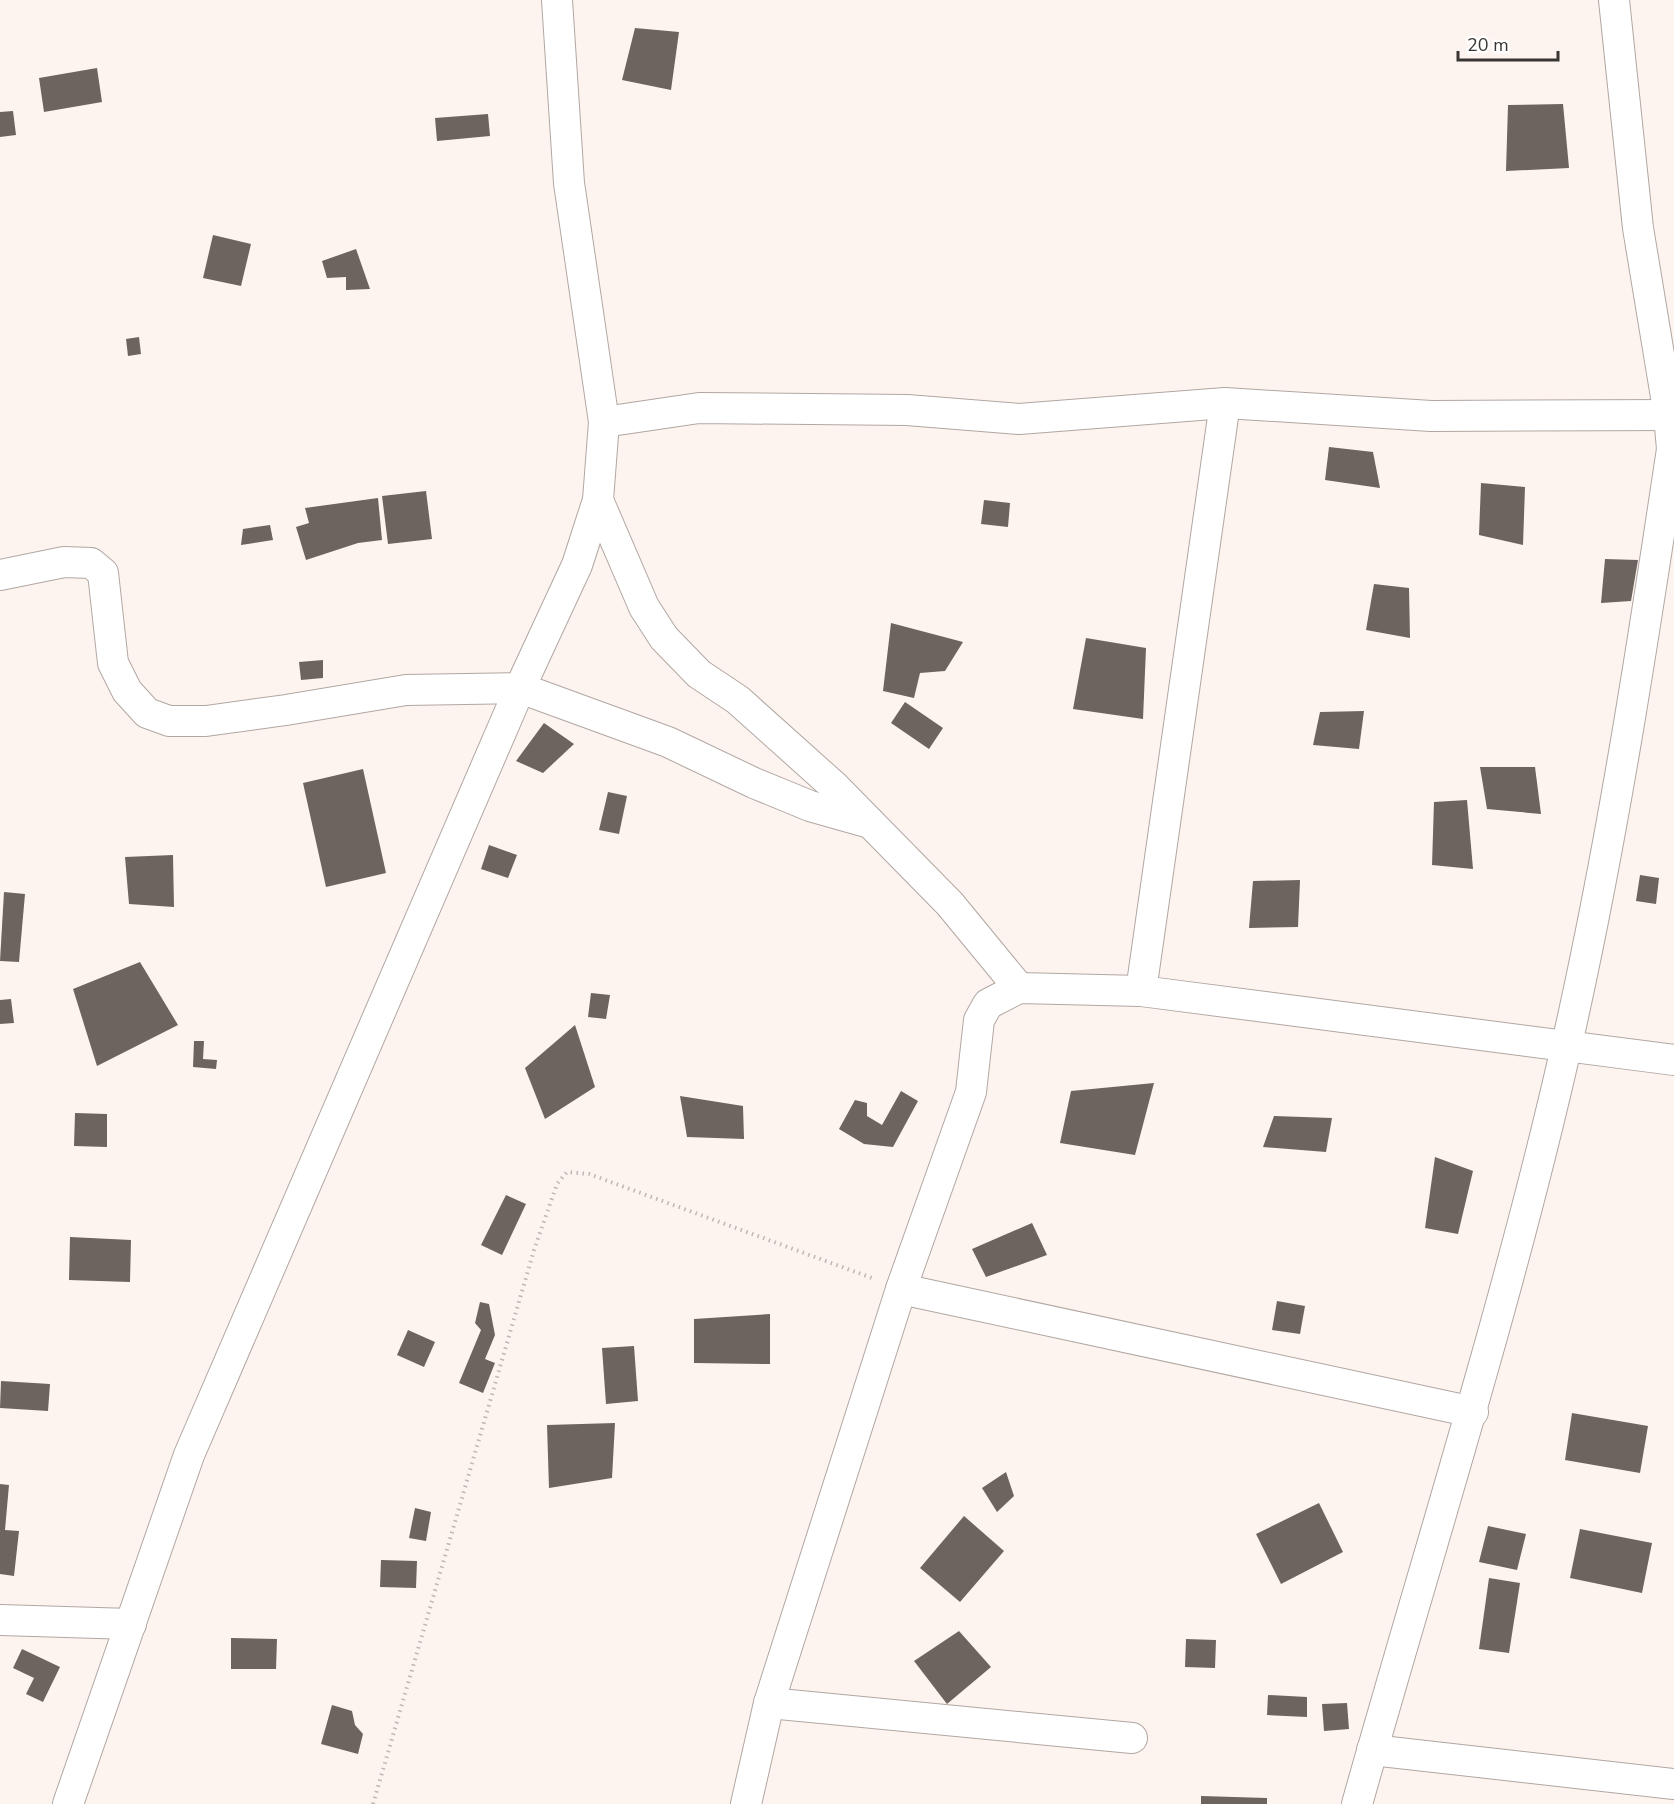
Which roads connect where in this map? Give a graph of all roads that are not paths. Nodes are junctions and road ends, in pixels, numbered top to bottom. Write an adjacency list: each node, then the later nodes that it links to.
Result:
1 (557, 0): 5 (street)
2 (1614, 0): 4 (street)
3 (1225, 403): 4 (street); 5 (street); 11 (street)
4 (1672, 415): 12 (street)
5 (604, 422): 6 (street)
6 (598, 500): 8 (street); 9 (street)
7 (0, 575): 8 (street)
8 (520, 688): 9 (street); 17 (street)
9 (870, 823): 10 (street)
10 (1019, 988): 11 (street); 14 (street)
11 (1141, 991): 12 (street)
12 (1566, 1048): 13 (street); 15 (street)
13 (1674, 1060)
14 (901, 1289): 15 (street); 18 (street)
15 (1473, 1412): 20 (street)
16 (0, 1620): 17 (street)
17 (131, 1624): 22 (street)
18 (768, 1703): 19 (street); 23 (street)
19 (1132, 1738)
20 (1372, 1750): 21 (street); 24 (street)
21 (1674, 1784)
22 (68, 1804)
23 (747, 1804)
24 (1357, 1804)

